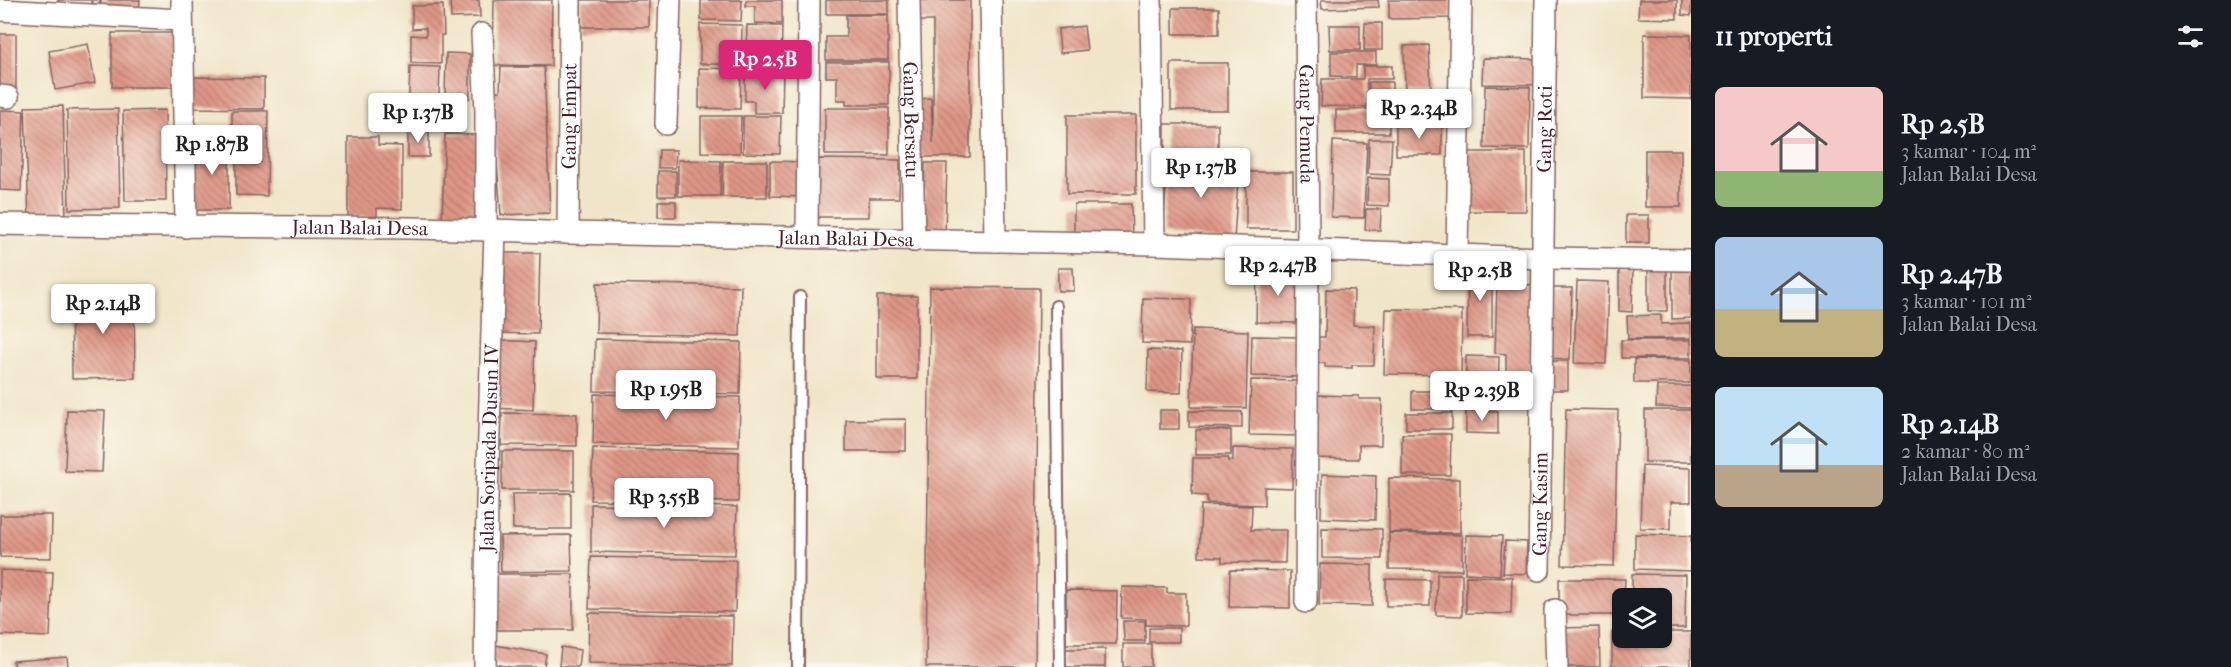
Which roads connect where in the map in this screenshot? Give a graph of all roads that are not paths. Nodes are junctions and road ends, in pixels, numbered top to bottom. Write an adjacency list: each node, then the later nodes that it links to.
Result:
1 (570, 0): 17 (street, Gang Empat)
2 (670, 0): 13 (street)
3 (809, 0): 18 (street)
4 (909, 0): 19 (street, Gang Bersatu)
5 (991, 0): 20 (street)
6 (1151, 0): 21 (street)
7 (1306, 0): 22 (street, Gang Pemuda)
8 (1461, 0): 23 (street)
9 (1546, 0): 24 (street, Gang Roti)
10 (0, 10): 11 (street)
11 (181, 10): 15 (street)
12 (482, 34): 16 (street, Jalan Soripada Dusun IV)
13 (666, 124)
14 (0, 224): 15 (street, Jalan Balai Desa)
15 (186, 227): 16 (street, Jalan Balai Desa)
16 (490, 229): 17 (street, Jalan Balai Desa); 31 (street, Jalan Soripada Dusun IV)
17 (568, 233): 18 (street, Jalan Balai Desa)
18 (807, 237): 19 (street, Jalan Balai Desa)
19 (914, 241): 20 (street, Jalan Balai Desa)
20 (995, 241): 21 (street, Jalan Balai Desa)
21 (1154, 244): 22 (street, Jalan Balai Desa)
22 (1308, 248): 23 (street, Jalan Balai Desa); 29 (street, Gang Pemuda)
23 (1457, 255): 24 (street, Jalan Balai Desa)
24 (1542, 258): 25 (street, Jalan Balai Desa); 28 (street, Gang Kasim)
25 (1691, 260)
26 (800, 297): 32 (lane)
27 (1056, 306): 33 (lane)
28 (1539, 570)
29 (1306, 602)
30 (1556, 610): 34 (street)
31 (486, 667)
32 (798, 667)
33 (1060, 667)
34 (1557, 667)

